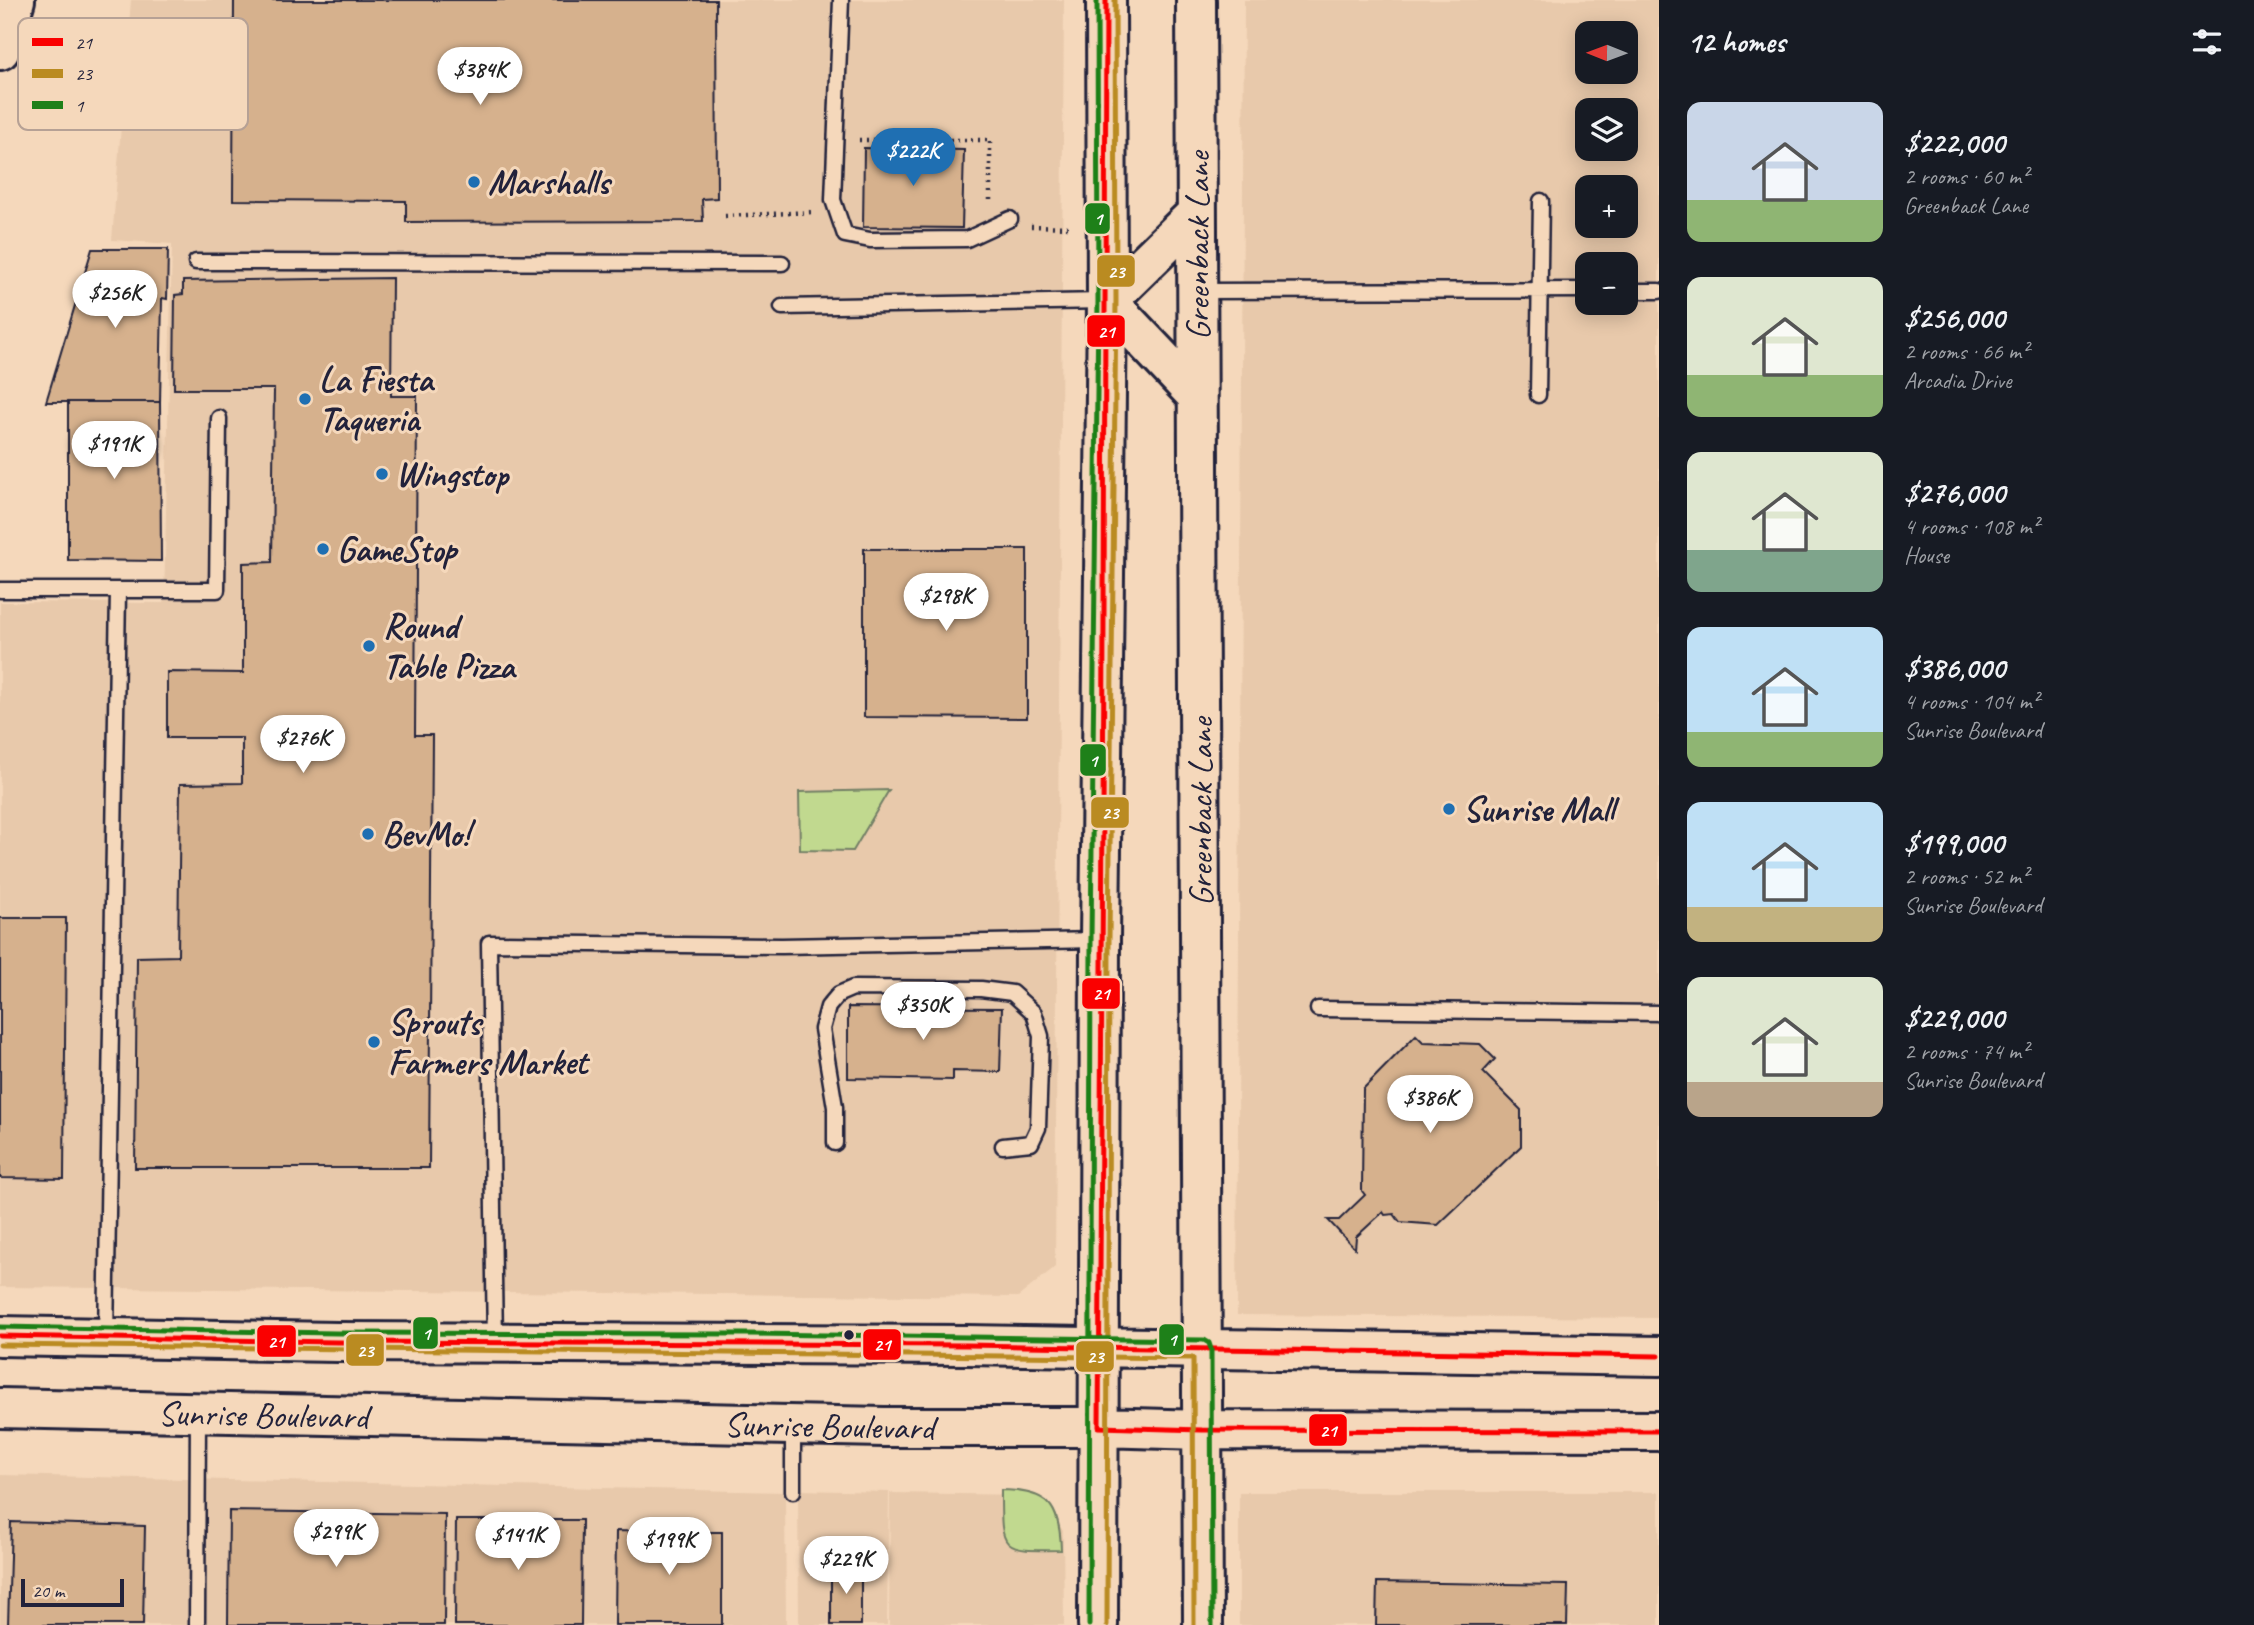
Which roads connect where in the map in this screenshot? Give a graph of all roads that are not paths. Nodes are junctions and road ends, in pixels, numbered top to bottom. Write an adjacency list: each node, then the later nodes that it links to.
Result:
1 (841, 0): 6 (lane)
2 (1106, 0): 14 (main road)
3 (1196, 0): 5 (main road, Greenback Lane)
4 (1541, 201): 9 (lane)
5 (1196, 214): 11 (main road, Greenback Lane); 14 (main road)
6 (1011, 216)
7 (196, 262): 8 (lane)
8 (782, 263)
9 (1539, 290): 10 (lane); 11 (lane); 16 (lane)
10 (1575, 290)
11 (1197, 291): 17 (main road, Greenback Lane)
12 (1638, 291): 13 (lane)
13 (1659, 291)
14 (1107, 301): 15 (lane); 17 (main road); 21 (main road)
15 (782, 307)
16 (1538, 395)
17 (1197, 396): 30 (main road, Greenback Lane)
18 (219, 418): 20 (lane)
19 (0, 590): 20 (lane)
20 (118, 590): 27 (lane)
21 (1100, 940): 28 (lane); 29 (main road)
22 (1318, 1009): 23 (lane)
23 (1659, 1013)
24 (835, 1143): 25 (lane)
25 (1003, 1146)
26 (0, 1336): 27 (main road)
27 (106, 1338): 28 (main road)
28 (495, 1343): 29 (main road)
29 (1100, 1349): 30 (main road); 35 (main road)
30 (1202, 1349): 31 (main road); 36 (main road, Greenback Lane)
31 (1659, 1356)
32 (0, 1408): 33 (main road, Sunrise Boulevard)
33 (198, 1413): 34 (main road, Sunrise Boulevard); 39 (lane)
34 (793, 1426): 35 (main road, Sunrise Boulevard); 38 (lane)
35 (1099, 1427): 36 (main road, Sunrise Boulevard); 40 (main road)
36 (1202, 1430): 37 (main road, Sunrise Boulevard); 41 (main road, Greenback Lane)
37 (1659, 1430)
38 (793, 1491)
39 (197, 1625)
40 (1098, 1625)
41 (1203, 1625)

